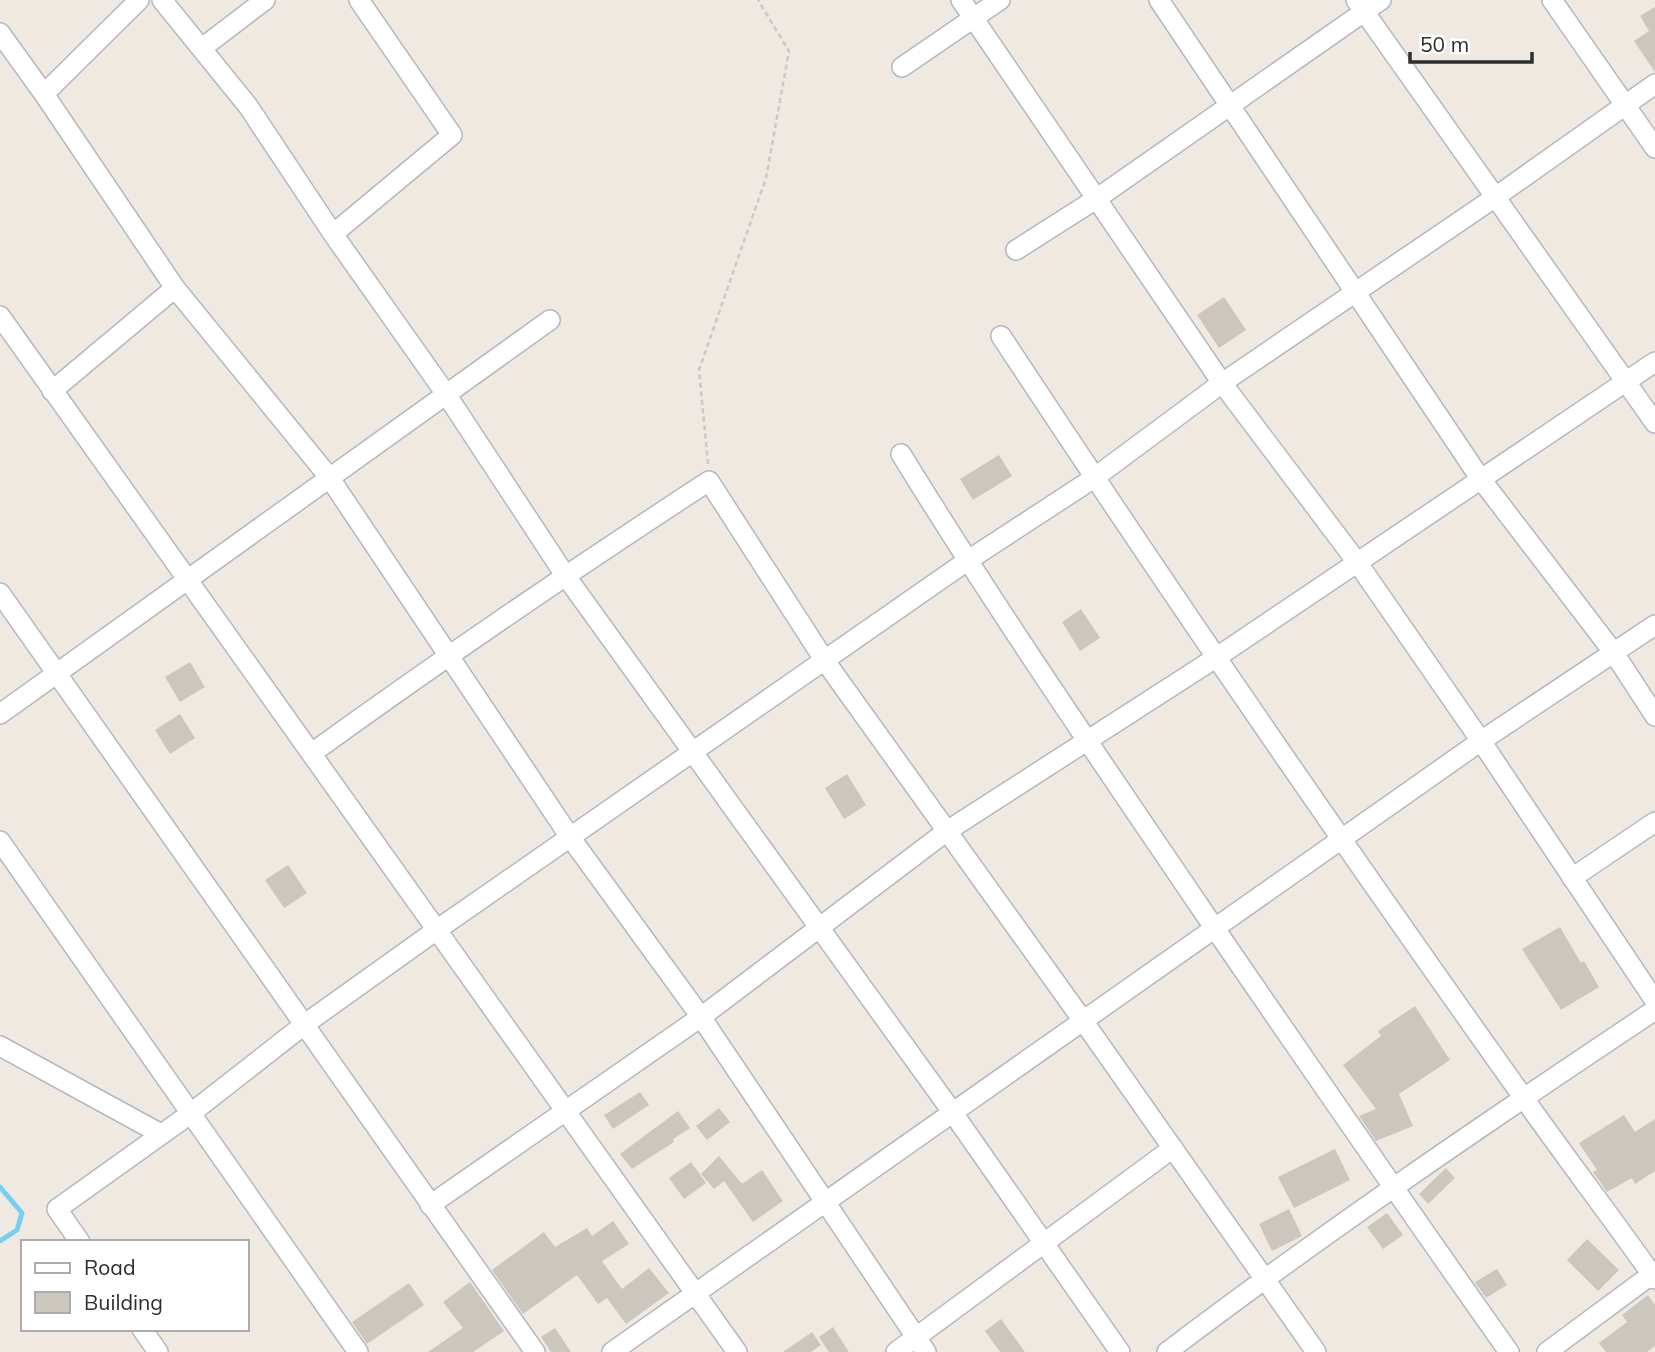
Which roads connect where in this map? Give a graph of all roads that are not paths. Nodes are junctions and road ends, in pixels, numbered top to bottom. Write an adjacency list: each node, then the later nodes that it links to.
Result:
1 (139, 0): 16 (street)
2 (162, 0): 13 (street)
3 (265, 0): 13 (street)
4 (359, 0): 22 (street)
5 (961, 0): 11 (street)
6 (1000, 0): 11 (street)
7 (1159, 0): 18 (street)
8 (1381, 0): 10 (street)
9 (1552, 0): 17 (street)
10 (1360, 6): 18 (street); 20 (street)
11 (973, 18): 14 (street); 21 (street)
12 (0, 33): 16 (street)
13 (202, 48): 22 (street)
14 (902, 67)
15 (1655, 84): 17 (street)
16 (44, 94): 24 (street)
17 (1626, 104): 19 (street); 20 (street)
18 (1230, 106): 21 (street); 25 (street)
19 (1655, 148)
20 (1494, 198): 25 (street); 30 (street)
21 (1096, 199): 23 (street); 31 (street)
22 (333, 234): 33 (street)
23 (1016, 250)
24 (175, 288): 32 (street); 36 (street)
25 (1355, 293): 31 (street); 38 (street)
26 (0, 316): 32 (street)
27 (550, 320): 33 (street)
28 (1001, 336): 37 (street)
29 (1655, 362): 30 (street)
30 (1626, 381): 34 (street); 38 (street)
31 (1222, 383): 37 (street); 40 (street)
32 (52, 391): 42 (street)
33 (446, 394): 36 (street); 41 (street)
34 (1655, 423)
35 (901, 454): 39 (street)
36 (329, 477): 42 (street); 46 (street)
37 (1094, 478): 39 (street); 47 (street)
38 (1480, 478): 40 (street); 45 (street)
39 (967, 561): 48 (street); 52 (street)
40 (1357, 562): 47 (street); 53 (street)
41 (565, 575): 46 (street); 48 (street); 54 (street)
42 (187, 581): 49 (street); 55 (street)
43 (0, 593): 49 (street)
44 (1655, 625): 45 (street)
45 (1614, 653): 51 (street); 53 (street)
46 (448, 655): 55 (street); 58 (street)
47 (1217, 657): 52 (street); 59 (street)
48 (825, 661): 54 (street); 57 (street)
49 (57, 674): 50 (street); 69 (street)
50 (0, 714)
51 (1655, 716)
52 (1087, 741): 57 (street); 64 (street)
53 (1481, 741): 59 (street); 61 (street)
54 (691, 752): 58 (street); 62 (street)
55 (312, 753): 63 (street)
56 (1655, 822): 61 (street)
57 (947, 831): 62 (street); 68 (street)
58 (570, 838): 63 (street); 67 (street)
59 (1343, 840): 64 (street); 71 (street)
60 (0, 841): 74 (street)
61 (1572, 878): 65 (street)
62 (820, 928): 67 (street); 73 (street)
63 (438, 929): 69 (street); 72 (street)
64 (1216, 929): 68 (street); 77 (street)
65 (1655, 1001)
66 (1655, 1010): 71 (street)
67 (701, 1017): 72 (street); 78 (street)
68 (1084, 1022): 73 (street); 76 (street)
69 (305, 1024): 74 (street); 79 (street)
70 (0, 1046): 75 (street)
71 (1523, 1097): 77 (street); 82 (street)
72 (566, 1110): 79 (street); 84 (street)
73 (953, 1113): 78 (street); 81 (street)
74 (190, 1114): 75 (street); 87 (street)
75 (161, 1134): 80 (street)
76 (1173, 1147): 81 (street); 83 (street)
77 (1393, 1189): 83 (street); 96 (street)
78 (825, 1202): 84 (street); 86 (street)
79 (430, 1205): 89 (street)
80 (79, 1240)
81 (1043, 1244): 86 (street); 93 (street)
82 (1654, 1275): 97 (street)
83 (1264, 1278): 94 (street); 95 (street)
84 (696, 1294): 90 (street); 91 (street)
85 (143, 1331): 88 (street)
86 (921, 1345): 92 (street)
87 (350, 1349)
88 (158, 1352)
89 (535, 1352)
90 (612, 1352)
91 (737, 1352)
92 (896, 1352)
93 (1120, 1352)
94 (1167, 1352)
95 (1316, 1352)
96 (1509, 1352)
97 (1546, 1352)

